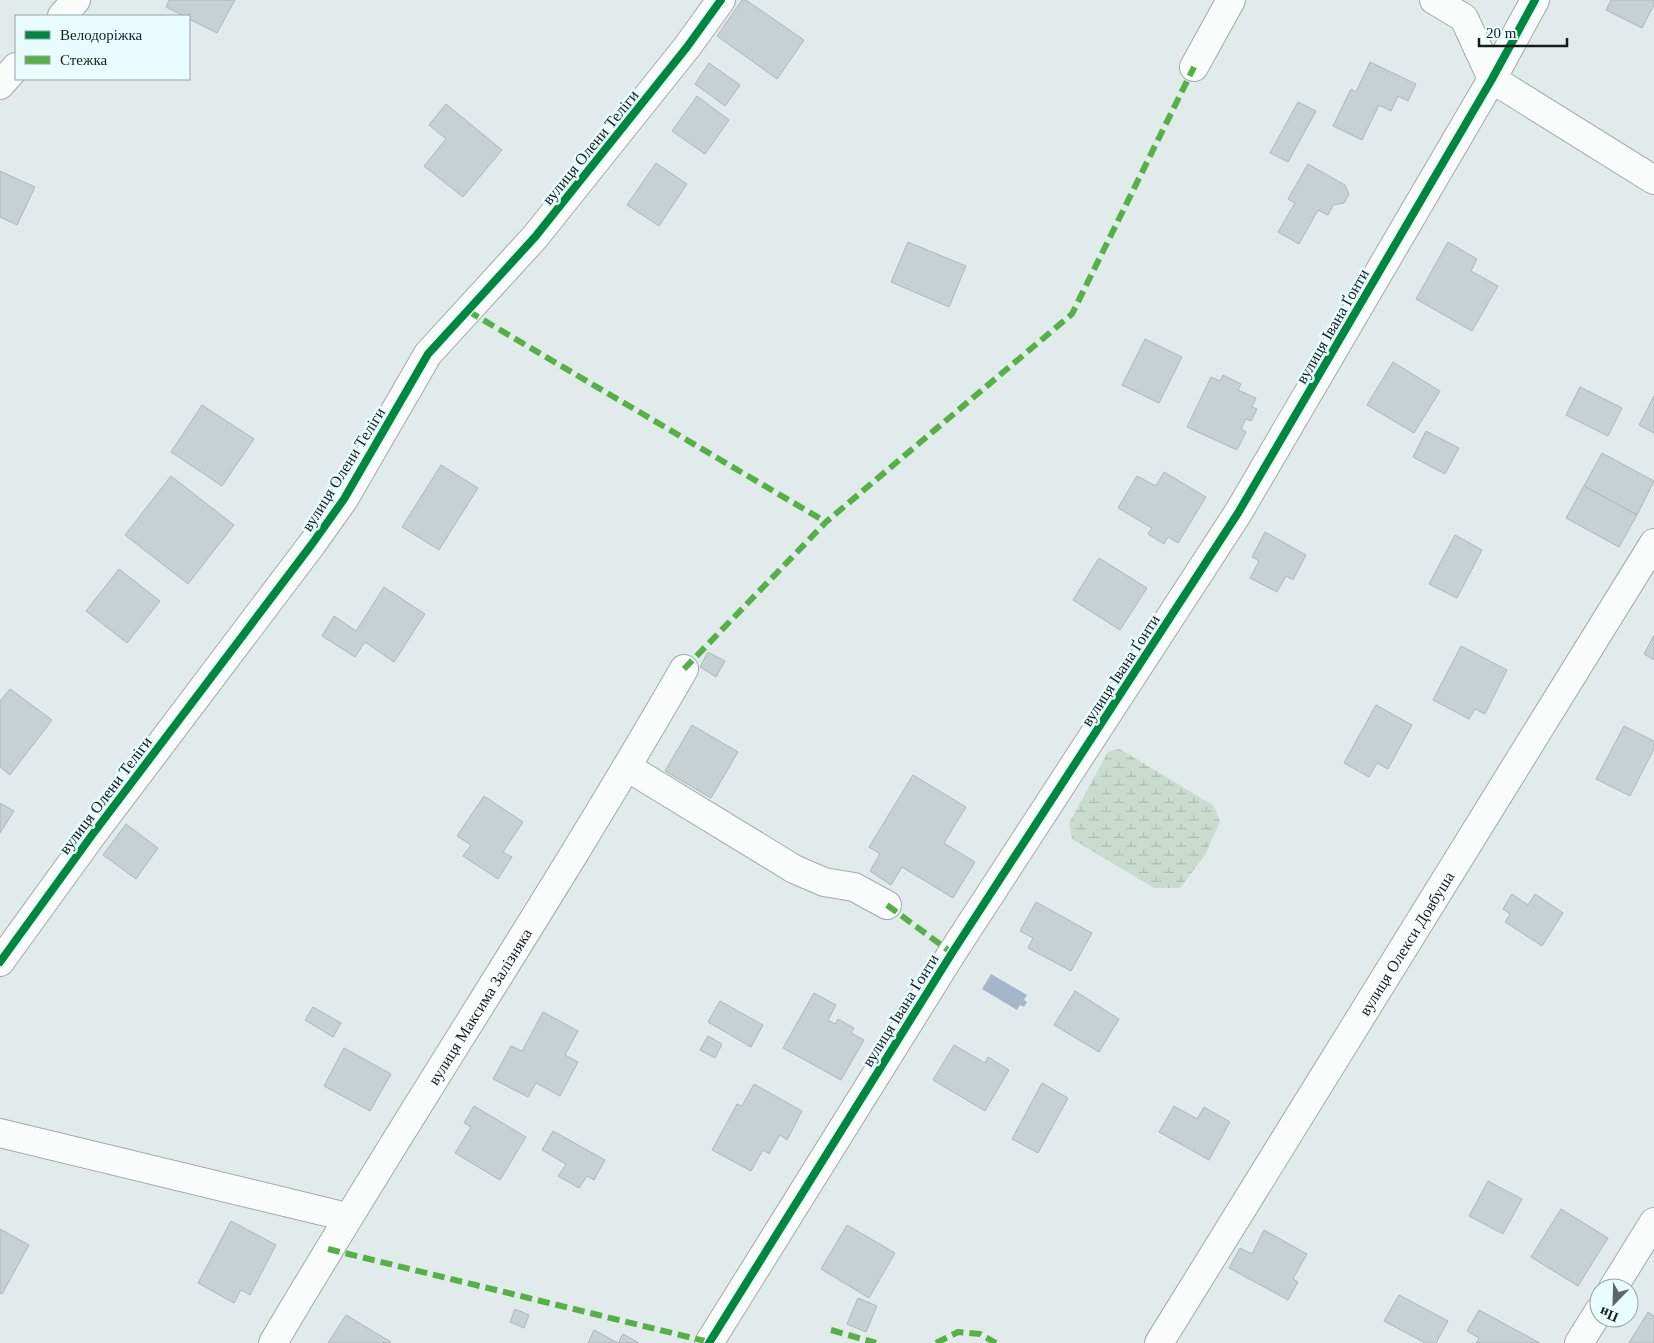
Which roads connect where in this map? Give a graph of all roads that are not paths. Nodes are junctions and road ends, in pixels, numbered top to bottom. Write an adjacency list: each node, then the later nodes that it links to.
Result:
1 (76, 0): 6 (street)
2 (721, 0): 16 (street, вулиця Олени Теліги)
3 (1231, 0): 7 (street)
4 (1434, 0): 9 (street)
5 (1536, 0): 9 (street, вулиця Івана Ґонти)
6 (63, 15)
7 (1194, 67)
8 (15, 68): 10 (street)
9 (1492, 80): 11 (street); 23 (street, вулиця Івана Ґонти)
10 (0, 85)
11 (1654, 180)
12 (1654, 543): 24 (street, вулиця Олекси Довбуша)
13 (684, 669): 14 (street, вулиця Максима Залізняка)
14 (628, 767): 15 (street); 18 (street, вулиця Максима Залізняка)
15 (887, 906)
16 (0, 962)
17 (0, 1133): 18 (street)
18 (347, 1217): 22 (street, вулиця Максима Залізняка)
19 (1654, 1222): 20 (street)
20 (1619, 1278)
21 (1589, 1326): 25 (street)
22 (273, 1343)
23 (708, 1343)
24 (1159, 1343)
25 (1579, 1343)

